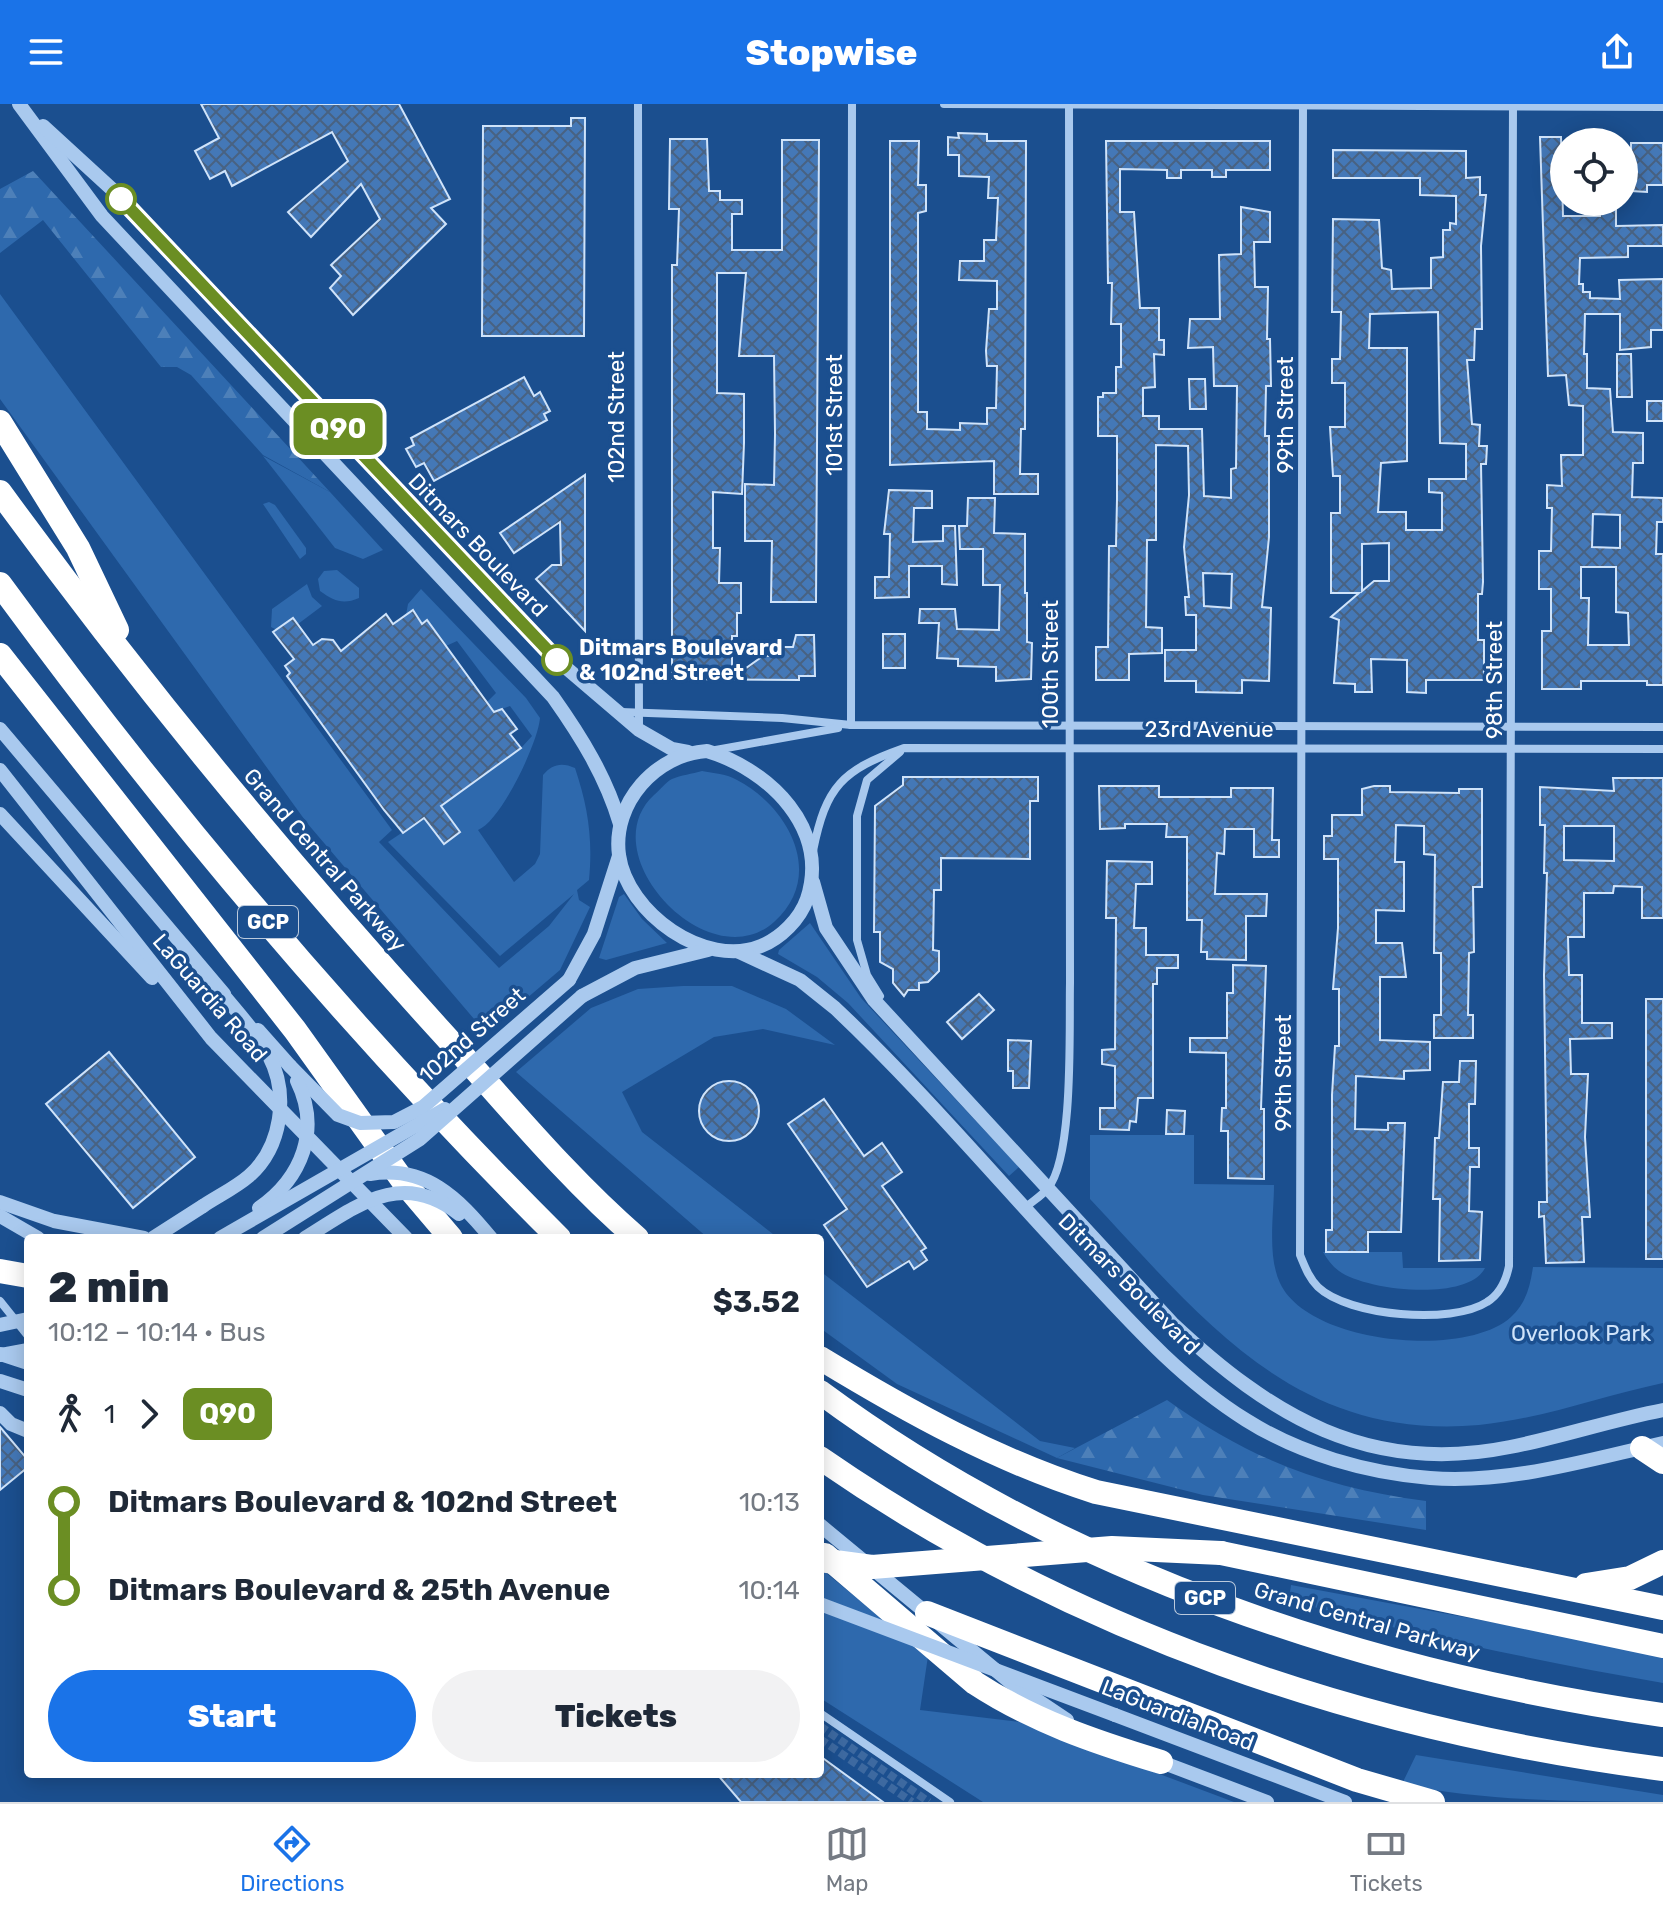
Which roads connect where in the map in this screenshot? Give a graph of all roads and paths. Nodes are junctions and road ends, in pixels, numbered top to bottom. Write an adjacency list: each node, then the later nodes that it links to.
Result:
1 (20, 104): 14 (street, Ditmars Boulevard); 32 (street, Ditmars Boulevard)
2 (638, 104): 15 (street, 102nd Street)
3 (852, 104): 16 (street, 101st Street)
4 (944, 104): 5 (street)
5 (1069, 104): 6 (street); 17 (street, 100th Street)
6 (1303, 105): 7 (street); 18 (street, 99th Street)
7 (1513, 105): 8 (street); 19 (street, 98th Street)
8 (1663, 107)
9 (0, 422): 13 (highway)
10 (0, 492): 13 (highway, Grand Central Parkway / GCP)
11 (0, 584): 59 (highway, GCP)
12 (0, 655): 56 (highway)
13 (136, 672): 60 (highway, Grand Central Parkway / GCP)
14 (616, 712): 15 (street, 23rd Avenue); 22 (street, Ditmars Boulevard)
15 (639, 712): 16 (street, 23rd Avenue); 22 (street, 102nd Street)
16 (851, 725): 17 (street, 23rd Avenue); 28 (street, 23rd Avenue)
17 (1068, 725): 18 (street, 23rd Avenue); 25 (street, 100th Street)
18 (1303, 726): 19 (street, 23rd Avenue); 23 (street, 99th Street)
19 (1512, 726): 20 (street, 23rd Avenue); 26 (street, 98th Street)
20 (1663, 727)
21 (0, 729): 38 (street)
22 (639, 730): 29 (street, Ditmars Boulevard)
23 (1302, 747): 25 (street, 23rd Avenue); 26 (street, 23rd Avenue); 61 (street, 99th Street)
24 (904, 748): 25 (street, 23rd Avenue); 33 (street, 23rd Avenue); 39 (street)
25 (1069, 748): 44 (street, 100th Street)
26 (1512, 748): 27 (street, 23rd Avenue); 61 (street, 98th Street)
27 (1663, 749)
28 (707, 751): 29 (street); 33 (street)
29 (688, 752): 32 (street)
30 (0, 770): 40 (street, LaGuardia Road)
31 (0, 814): 40 (street)
32 (620, 824): 34 (street)
33 (813, 851): 35 (street)
34 (619, 856): 36 (street); 41 (street, 102nd Street, bridge)
35 (813, 882): 37 (street); 39 (street, Ditmars Boulevard)
36 (709, 950): 37 (street); 42 (street, 102nd Street, bridge)
37 (739, 952): 46 (street, Ditmars Boulevard)
38 (217, 987): 41 (street, 102nd Street, bridge); 50 (street, bridge)
39 (899, 1023): 44 (street, Ditmars Boulevard)
40 (211, 1038): 55 (street, LaGuardia Road)
41 (290, 1066): 51 (street, bridge)
42 (470, 1094): 43 (street, bridge); 52 (street, bridge)
43 (365, 1175): 53 (street, bridge); 58 (street, bridge)
44 (1048, 1188): 46 (street, 100th Street); 75 (street, Ditmars Boulevard)
45 (0, 1202): 49 (street)
46 (1024, 1209): 78 (street, Ditmars Boulevard)
47 (0, 1216): 48 (street)
48 (31, 1234)
49 (123, 1234)
50 (159, 1234)
51 (223, 1234)
52 (225, 1234)
53 (269, 1234)
54 (312, 1234): 57 (street, bridge)
55 (402, 1234)
56 (448, 1234)
57 (484, 1234)
58 (486, 1234)
59 (555, 1234)
60 (634, 1234)
61 (1300, 1255)
62 (0, 1271): 63 (highway)
63 (24, 1275)
64 (0, 1301): 67 (street)
65 (24, 1320): 66 (street, bridge)
66 (0, 1325)
67 (24, 1331)
68 (24, 1351): 69 (street)
69 (0, 1355): 71 (street, bridge)
70 (824, 1360): 85 (highway)
71 (24, 1362)
72 (0, 1381): 73 (street)
73 (24, 1389)
74 (824, 1395): 90 (highway, Grand Central Parkway / GCP)
75 (1663, 1410)
76 (0, 1413): 77 (street)
77 (24, 1429)
78 (1652, 1445): 80 (highway)
79 (824, 1460): 93 (highway, GCP)
80 (1663, 1462)
81 (824, 1528): 88 (street, LaGuardia Road)
82 (824, 1554): 92 (highway)
83 (824, 1561): 89 (highway, bridge)
84 (1663, 1562): 85 (highway)
85 (1449, 1563): 87 (highway)
86 (824, 1606): 96 (street, LaGuardia Road, bridge)
87 (1663, 1608)
88 (927, 1613): 92 (street, LaGuardia Road); 97 (highway)
89 (1663, 1646)
90 (1663, 1715)
91 (824, 1716): 94 (street)
92 (1161, 1762): 95 (street, LaGuardia Road)
93 (1663, 1769)
94 (950, 1802)
95 (1267, 1802)
96 (1345, 1802)
97 (1433, 1802)

